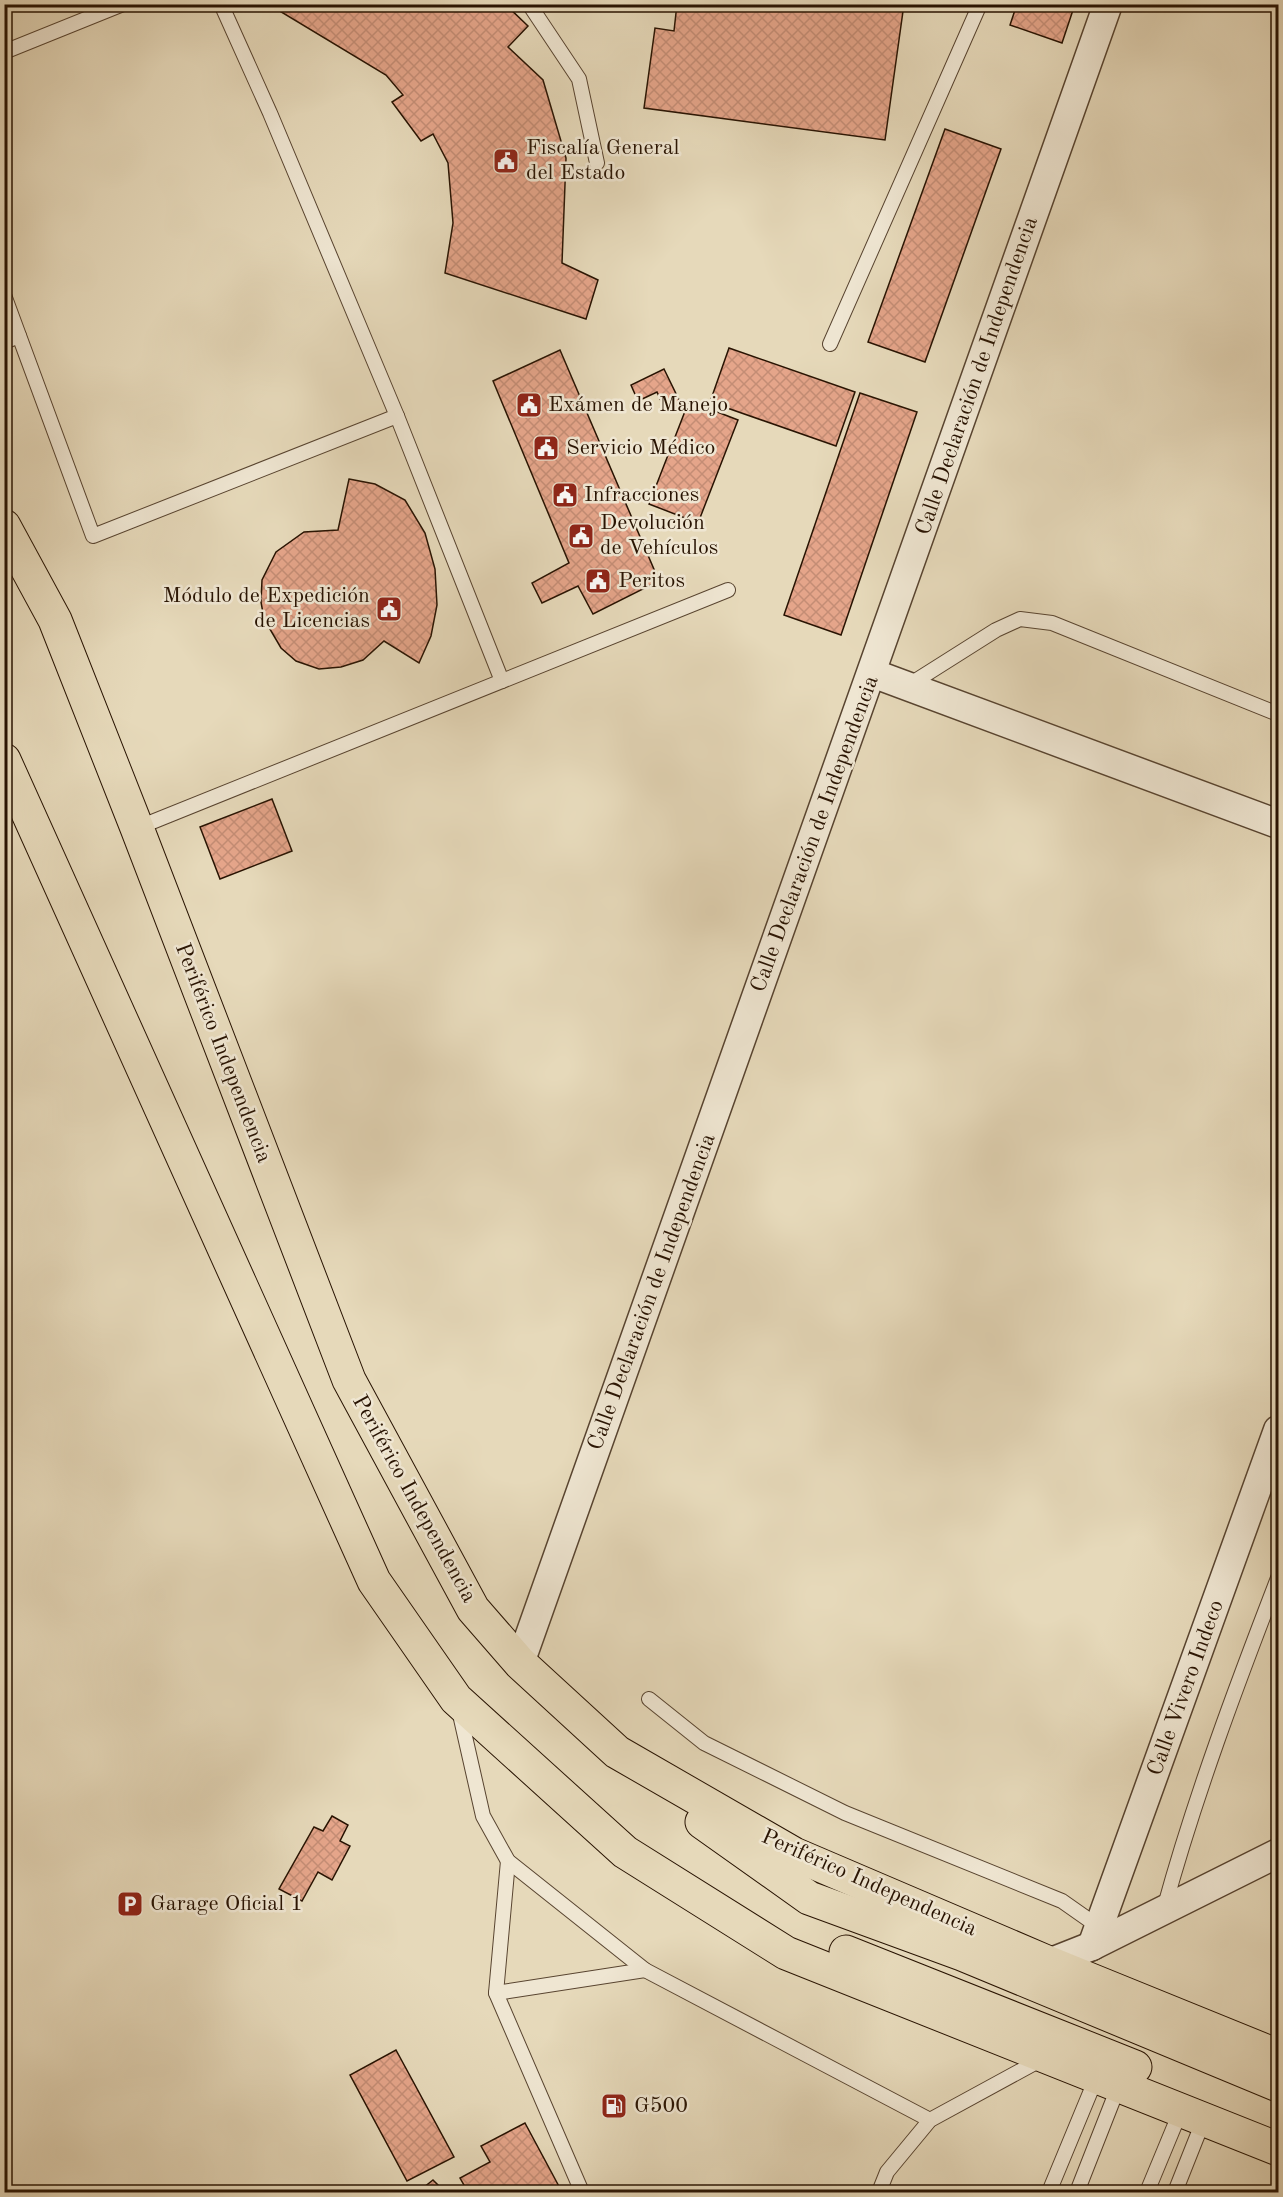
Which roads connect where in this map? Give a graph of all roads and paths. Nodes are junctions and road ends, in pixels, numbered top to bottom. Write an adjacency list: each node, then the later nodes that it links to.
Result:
1 (123, 4): 6 (lane)
2 (221, 4): 12 (lane)
3 (530, 4): 7 (lane)
4 (980, 4): 11 (lane)
5 (1108, 4): 15 (street, Calle Declaración de Independencia)
6 (4, 52)
7 (597, 163)
8 (4, 295): 9 (lane)
9 (19, 336): 10 (lane); 12 (lane)
10 (4, 342)
11 (830, 344)
12 (397, 416): 16 (lane)
13 (4, 526): 21 (highway, Periférico Independencia)
14 (728, 590): 16 (lane)
15 (872, 673): 17 (street); 24 (street, Calle Declaración de Independencia)
16 (502, 681): 21 (lane)
17 (908, 686): 18 (lane); 20 (street)
18 (1278, 714)
19 (4, 760): 25 (highway)
20 (1278, 825)
21 (137, 828): 24 (highway, Periférico Independencia)
22 (1278, 1431): 32 (street, Calle Vivero Indeco)
23 (1278, 1578): 31 (lane)
24 (520, 1663): 27 (highway, Periférico Independencia)
25 (456, 1699): 28 (highway); 30 (lane)
26 (648, 1699): 32 (lane)
27 (636, 1763): 33 (highway, Periférico Independencia); 39 (highway)
28 (576, 1807): 37 (highway); 42 (highway)
29 (1278, 1853): 31 (street)
30 (508, 1861): 34 (lane); 35 (lane)
31 (1163, 1911): 32 (street)
32 (1096, 1937): 33 (street)
33 (1049, 1963): 36 (highway, Periférico Independencia)
34 (645, 1971): 35 (lane); 41 (lane)
35 (496, 1993): 45 (lane)
36 (1278, 2056)
37 (1047, 2057): 38 (highway); 41 (lane)
38 (1108, 2081): 40 (highway); 46 (lane); 47 (lane)
39 (1278, 2085)
40 (1192, 2114): 43 (highway); 48 (lane); 49 (lane)
41 (930, 2121): 44 (lane)
42 (1278, 2125)
43 (1278, 2149)
44 (880, 2192)
45 (582, 2193)
46 (1049, 2193)
47 (1077, 2193)
48 (1147, 2193)
49 (1175, 2193)

